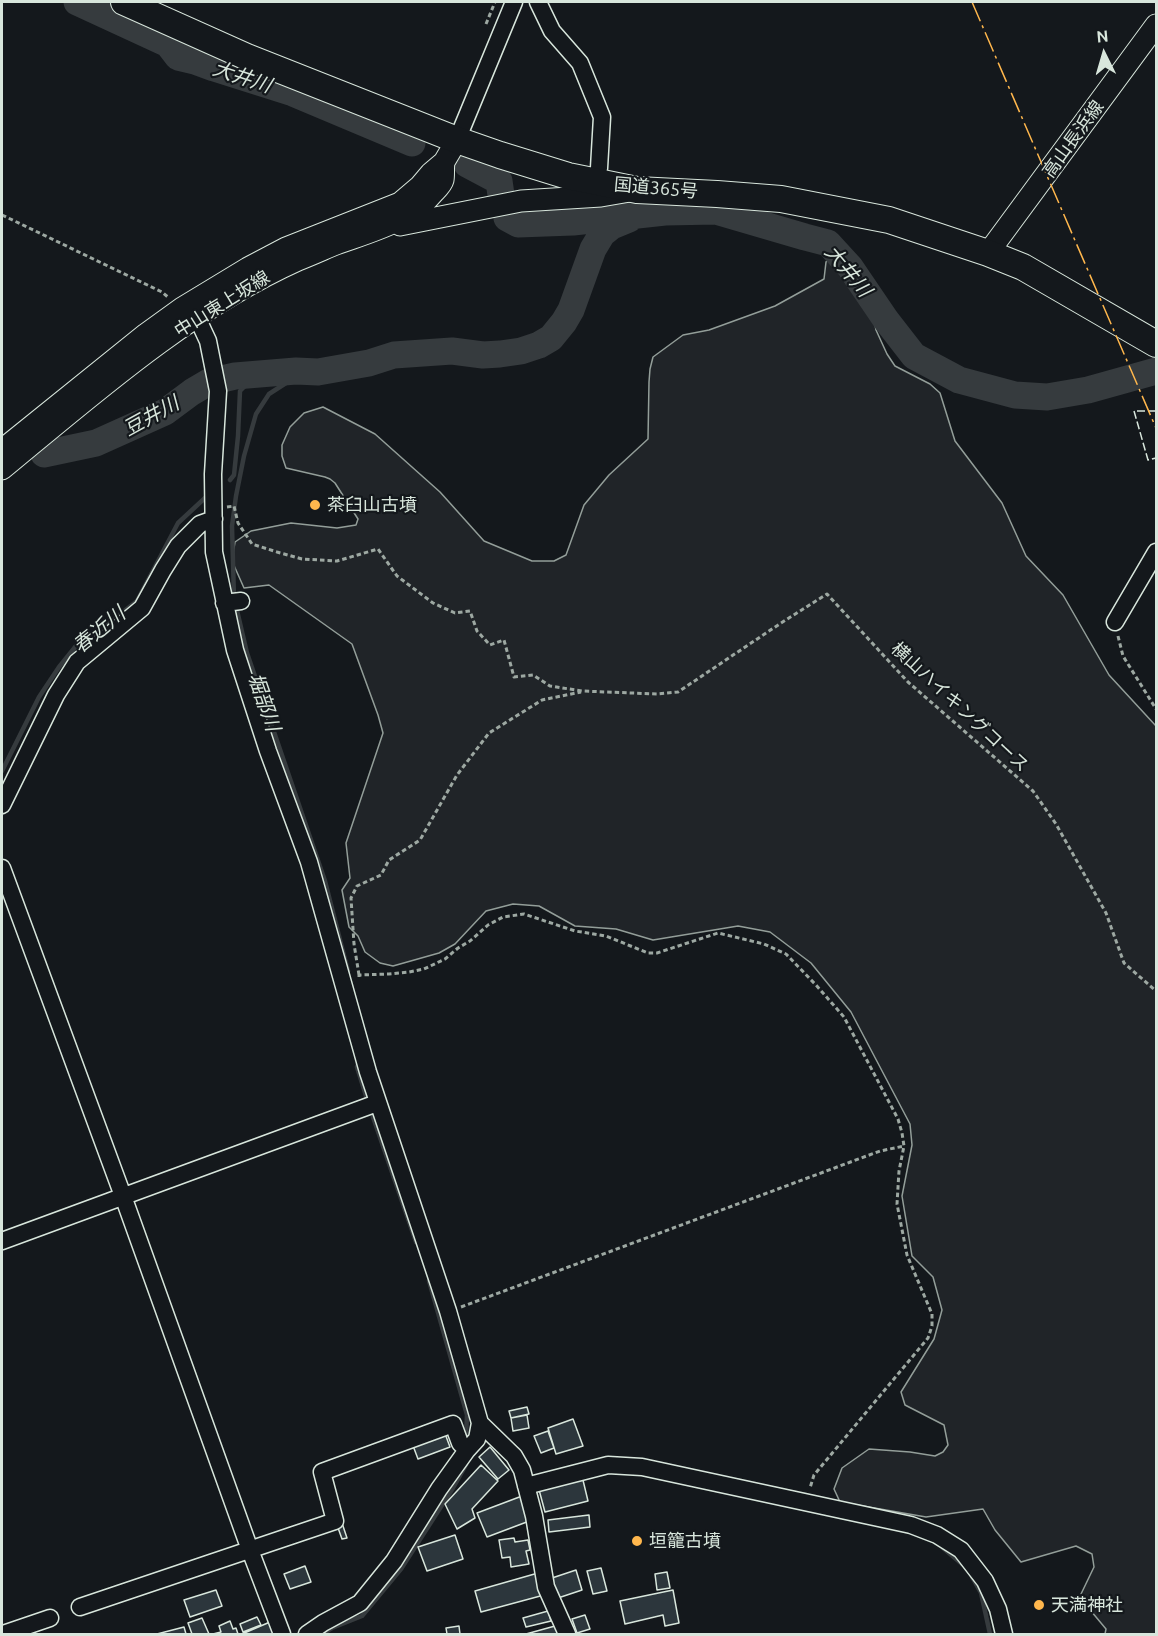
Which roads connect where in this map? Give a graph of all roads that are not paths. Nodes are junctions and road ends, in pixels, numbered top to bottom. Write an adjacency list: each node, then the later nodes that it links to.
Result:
1 (124, 2): 5 (highway, 国道365号)
2 (514, 2): 5 (street)
3 (538, 2): 7 (street)
4 (1156, 25): 10 (main road, 高山長浜線)
5 (457, 140): 6 (main road, 中山東上坂線); 7 (highway, 国道365号)
6 (444, 162): 9 (main road, 中山東上坂線); 11 (main road, 中山東上坂線)
7 (596, 182): 8 (highway, 国道365号)
8 (637, 190): 9 (main road); 10 (highway, 国道365号)
9 (382, 229): 11 (main road, 中山東上坂線)
10 (988, 253): 12 (highway, 国道365号)
11 (188, 314): 13 (main road, 中山東上坂線); 14 (main road, 中山東上坂線); 15 (street)
12 (1156, 344)
13 (2, 450)
14 (2, 469)
15 (214, 514): 18 (street); 20 (street)
16 (1156, 552): 17 (street)
17 (1115, 622)
18 (2, 805)
19 (2, 868): 21 (street)
20 (377, 1103): 21 (street); 23 (street)
21 (123, 1196): 22 (street); 26 (street)
22 (2, 1241)
23 (480, 1423): 24 (street); 25 (street)
24 (467, 1450): 26 (street); 31 (street)
25 (526, 1486): 32 (street); 33 (street)
26 (250, 1550): 27 (street); 30 (street)
27 (80, 1607)
28 (50, 1618): 29 (street)
29 (3, 1635)
30 (282, 1635)
31 (307, 1635)
32 (567, 1635)
33 (1004, 1635)

